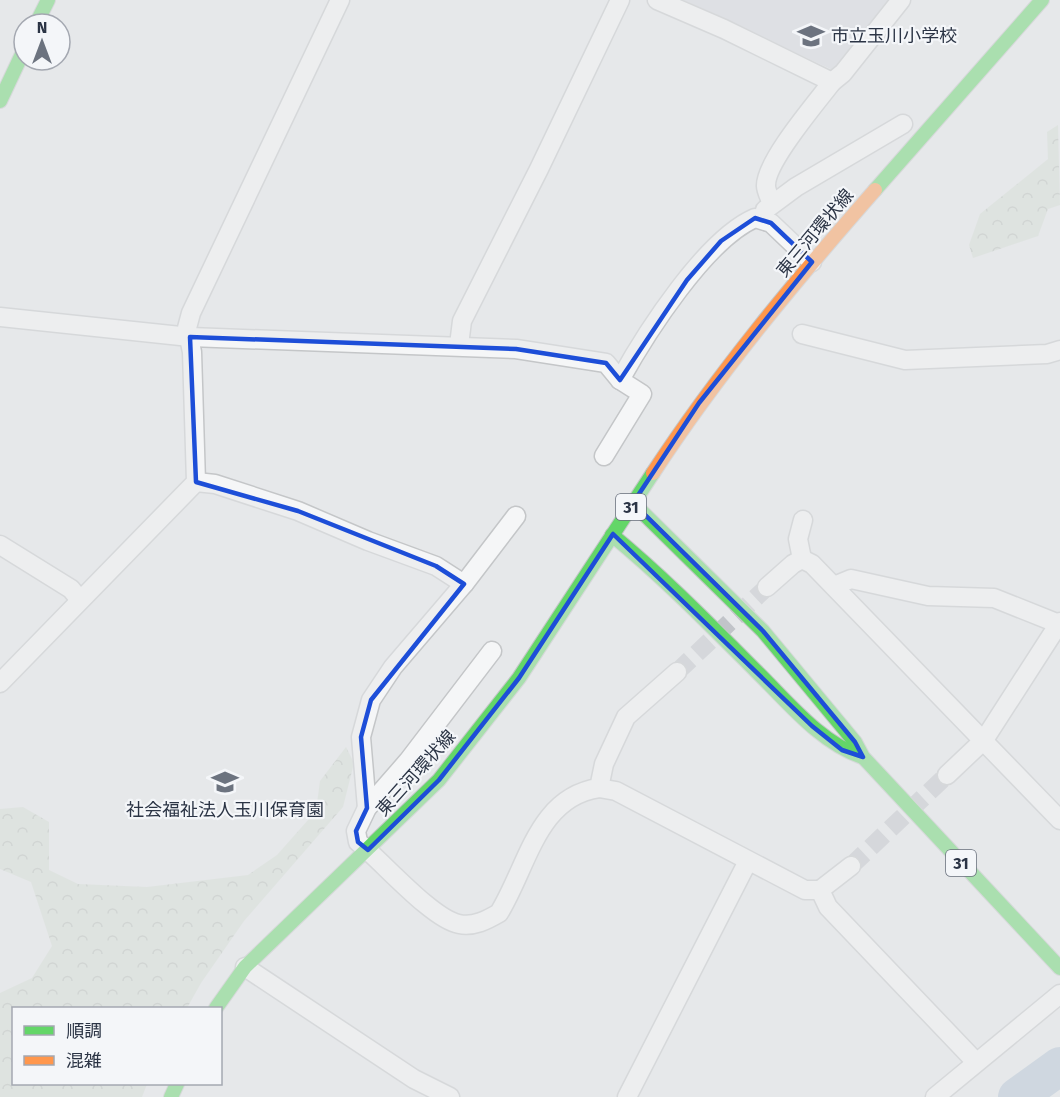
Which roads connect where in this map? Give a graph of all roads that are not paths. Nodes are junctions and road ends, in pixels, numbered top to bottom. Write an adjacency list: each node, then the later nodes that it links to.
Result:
1 (340, 0): 15 (street)
2 (620, 0): 16 (street)
3 (657, 0): 7 (street)
4 (902, 0): 7 (street)
5 (1042, 0): 12 (main road, 東三河環状線 / 31)
6 (14, 72): 8 (main road)
7 (832, 82): 10 (street)
8 (0, 101)
9 (903, 124): 10 (street)
10 (772, 204): 11 (street)
11 (755, 218): 12 (street); 18 (street)
12 (812, 262): 21 (main road, 東三河環状線 / 31)
13 (0, 317): 15 (street)
14 (802, 334): 17 (street)
15 (190, 337): 16 (street); 20 (street)
16 (459, 345): 18 (street)
17 (1060, 350)
18 (620, 380): 19 (street)
19 (604, 456)
20 (196, 482): 27 (street); 30 (street)
21 (633, 503): 24 (main road, 東三河環状線 / 31); 36 (main road, 31)
22 (516, 516): 27 (street)
23 (803, 520): 26 (street)
24 (612, 535): 36 (main road, 31); 41 (main road, 東三河環状線 / 31)
25 (0, 545): 30 (street)
26 (802, 559): 28 (street); 29 (street)
27 (464, 584): 39 (street)
28 (834, 586): 31 (street); 35 (street)
29 (767, 587)
30 (80, 600): 34 (street)
31 (1060, 623): 35 (street)
32 (492, 651): 39 (street)
33 (676, 672): 38 (street)
34 (0, 684)
35 (984, 740): 37 (street); 40 (street)
36 (863, 758): 46 (main road, 31)
37 (948, 775)
38 (599, 788): 41 (street); 42 (street)
39 (367, 808): 41 (street)
40 (1060, 820)
41 (368, 850): 45 (main road, 東三河環状線 / 31)
42 (748, 861): 44 (street); 51 (street)
43 (851, 866): 44 (street)
44 (820, 890): 49 (street)
45 (245, 967): 48 (main road, 東三河環状線 / 31); 50 (street)
46 (1060, 968)
47 (1060, 994): 49 (street)
48 (217, 1007)
49 (975, 1061): 52 (street)
50 (450, 1097)
51 (627, 1097)
52 (935, 1097)

